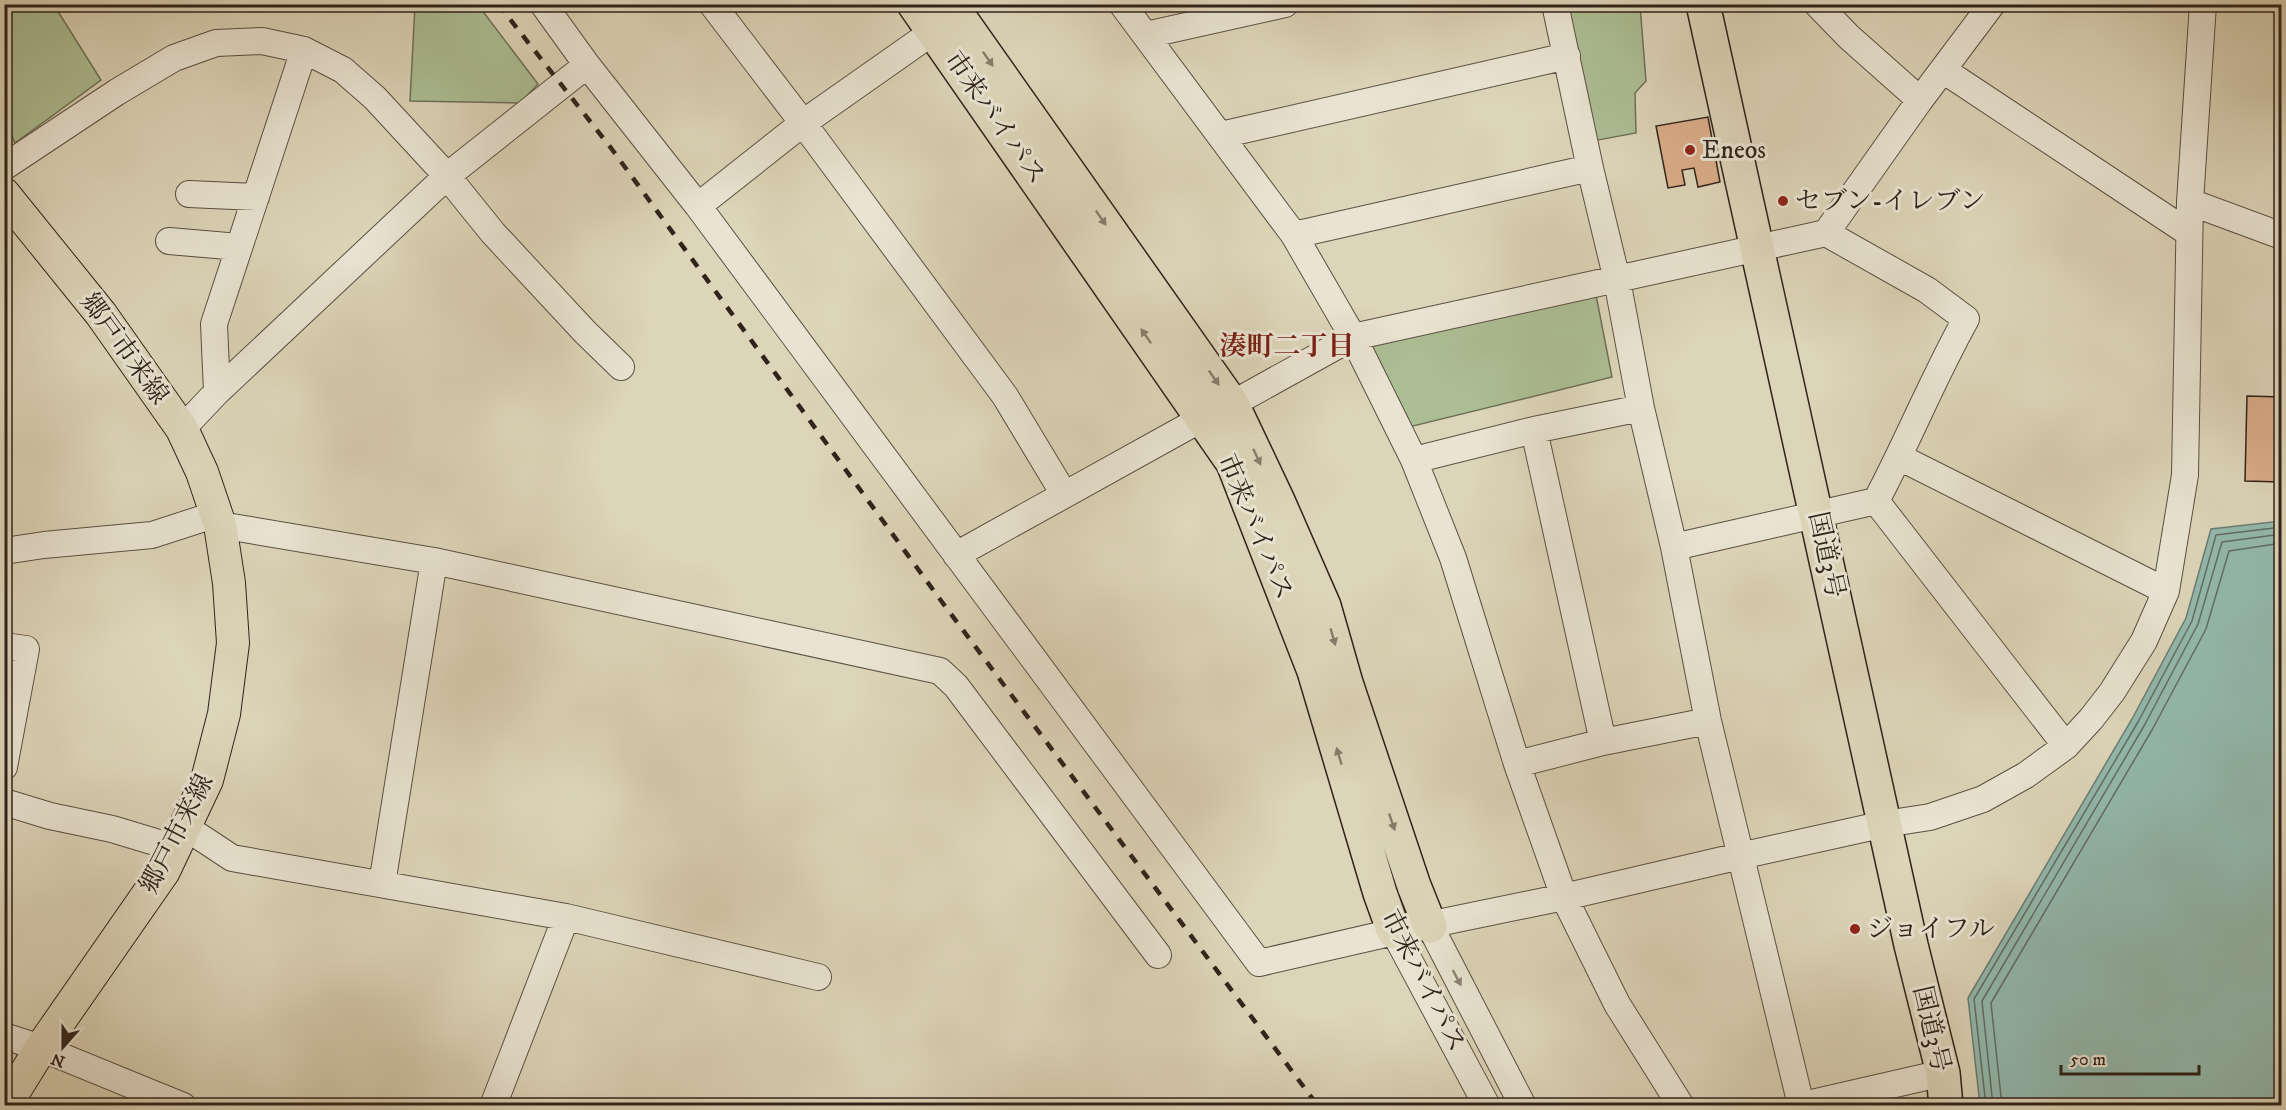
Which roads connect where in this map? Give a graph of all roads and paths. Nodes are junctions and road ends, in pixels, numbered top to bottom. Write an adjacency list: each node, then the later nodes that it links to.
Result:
1 (543, 4): 15 (street)
2 (712, 4): 18 (street)
3 (914, 4): 11 (highway, 市来バイパス)
4 (1122, 4): 12 (street)
5 (1285, 4): 12 (street)
6 (1555, 4): 14 (street)
7 (1703, 4): 34 (highway, 国道3号)
8 (1817, 4): 17 (street)
9 (1992, 4): 16 (street)
10 (2203, 4): 26 (street)
11 (951, 13): 18 (street); 39 (highway, 市来バイパス, one-way to 39); 41 (highway, 市来バイパス, one-way to 11)
12 (1146, 35): 19 (street)
13 (304, 50): 20 (street); 22 (street); 25 (street)
14 (1567, 56): 19 (street); 21 (street)
15 (587, 65): 22 (street); 27 (street)
16 (1944, 70): 17 (street); 29 (street)
17 (1920, 100): 28 (street)
18 (803, 123): 27 (street); 46 (street)
19 (1221, 135): 30 (street)
20 (4, 167)
21 (1590, 168): 30 (street); 35 (street)
22 (447, 176): 37 (street); 38 (street)
23 (4, 194): 42 (main road, 郷戸市来線)
24 (189, 194): 25 (street)
25 (256, 197): 33 (street)
26 (2190, 202): 29 (street); 31 (street)
27 (698, 206): 52 (street)
28 (1826, 232): 34 (street); 44 (street)
29 (2189, 233): 54 (street)
30 (1294, 235): 36 (street)
31 (2282, 236)
32 (169, 242): 33 (street)
33 (239, 247): 38 (street)
34 (1757, 249): 35 (street); 48 (highway, 国道3号)
35 (1617, 280): 36 (street); 40 (street)
36 (1353, 337): 39 (street); 45 (street)
37 (621, 367)
38 (217, 392): 42 (street)
39 (1232, 404): 68 (highway, 市来バイパス, one-way to 68)
40 (1641, 408): 43 (street); 50 (street)
41 (1203, 418): 46 (street); 69 (highway, 市来バイパス, one-way to 41)
42 (183, 429): 49 (main road, 郷戸市来線)
43 (1534, 430): 45 (street); 57 (street)
44 (1899, 457): 47 (street); 54 (street)
45 (1414, 460): 59 (street)
46 (1064, 495): 52 (street)
47 (1876, 501): 48 (street); 58 (street)
48 (1817, 514): 50 (street); 62 (highway, 国道3号)
49 (219, 520): 51 (street); 53 (street); 63 (main road, 郷戸市来線)
50 (1674, 547): 56 (street)
51 (4, 551)
52 (956, 555): 69 (street)
53 (434, 561): 65 (street); 70 (street)
54 (2166, 591): 58 (street)
55 (4, 646): 60 (street)
56 (1708, 721): 57 (street); 64 (street)
57 (1603, 742): 59 (street)
58 (2066, 746): 62 (street)
59 (1517, 764): 66 (street)
60 (4, 767)
61 (4, 802): 63 (street)
62 (1885, 824): 64 (street); 74 (highway, 国道3号)
63 (180, 838): 65 (street); 73 (main road, 郷戸市来線)
64 (1740, 856): 66 (street); 75 (street)
65 (382, 884): 67 (street)
66 (1564, 897): 68 (street); 81 (street)
67 (566, 917): 71 (street); 78 (street)
68 (1430, 926): 69 (street); 80 (street, 市来バイパス, one-way to 80)
69 (1394, 932): 79 (street, 市来バイパス)
70 (1158, 955)
71 (818, 977)
72 (4, 1036): 73 (street)
73 (41, 1048): 76 (main road, 郷戸市来線); 77 (street)
74 (1944, 1087): 75 (street)
75 (1800, 1105)
76 (5, 1106)
77 (183, 1106)
78 (493, 1106)
79 (1487, 1106)
80 (1523, 1106)
81 (1681, 1106)

